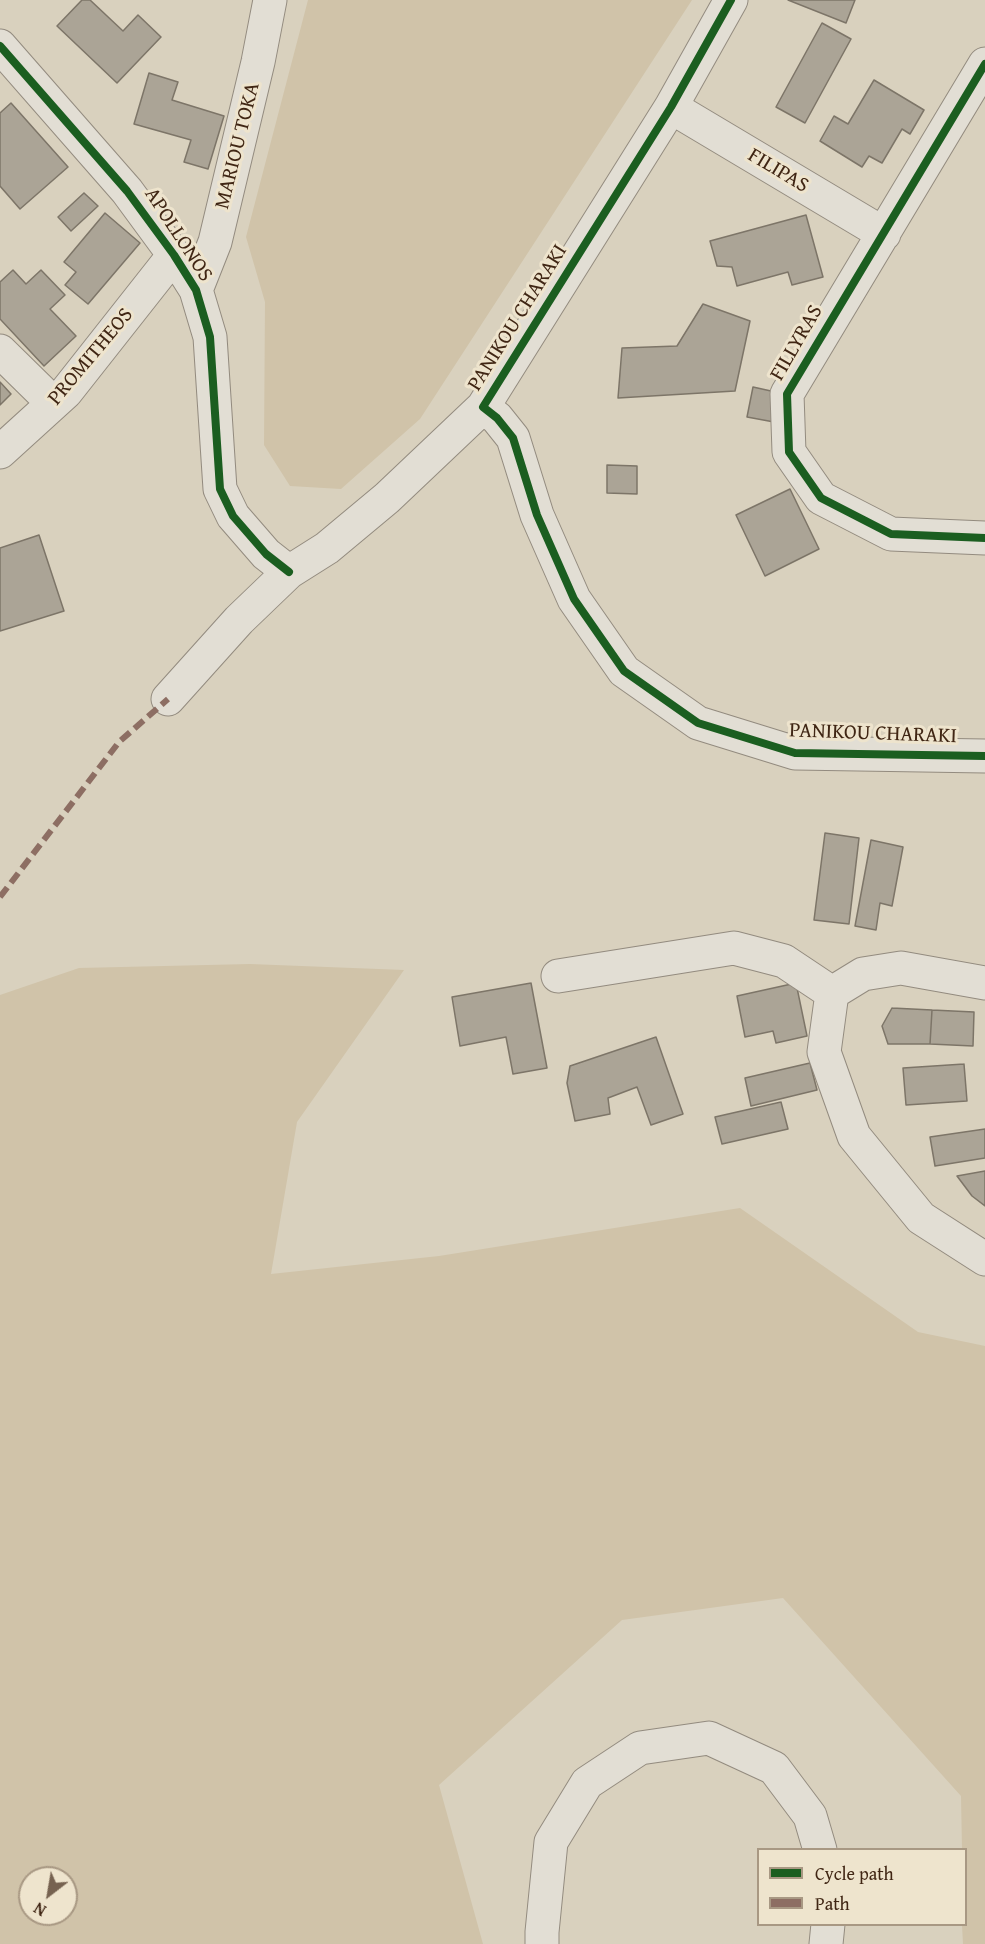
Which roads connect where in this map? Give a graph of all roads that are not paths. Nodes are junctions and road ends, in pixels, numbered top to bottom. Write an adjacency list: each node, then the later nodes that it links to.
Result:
1 (270, 0): 8 (street, MARIOU TOKA)
2 (731, 0): 5 (street, PANIKOU CHARAKI)
3 (0, 46): 7 (street, APOLLONOS)
4 (985, 64): 6 (street, FILLYRAS)
5 (671, 107): 6 (street, FILIPAS); 11 (street, PANIKOU CHARAKI)
6 (884, 234): 13 (street, FILLYRAS)
7 (174, 255): 8 (street, APOLLONOS); 10 (street, PROMITHEOS)
8 (196, 290): 14 (street, APOLLONOS)
9 (0, 351): 10 (street)
10 (53, 403): 12 (street, PROMITHEOS)
11 (483, 407): 14 (street); 16 (street, PANIKOU CHARAKI)
12 (0, 452)
13 (985, 538)
14 (289, 572): 15 (street)
15 (168, 699)
16 (985, 756)
17 (558, 976): 19 (street)
18 (985, 983): 19 (street)
19 (832, 993): 20 (street)
20 (985, 1259)
21 (819, 1848): 23 (street)
22 (828, 1926): 24 (street)
23 (542, 1944)
24 (826, 1944)

